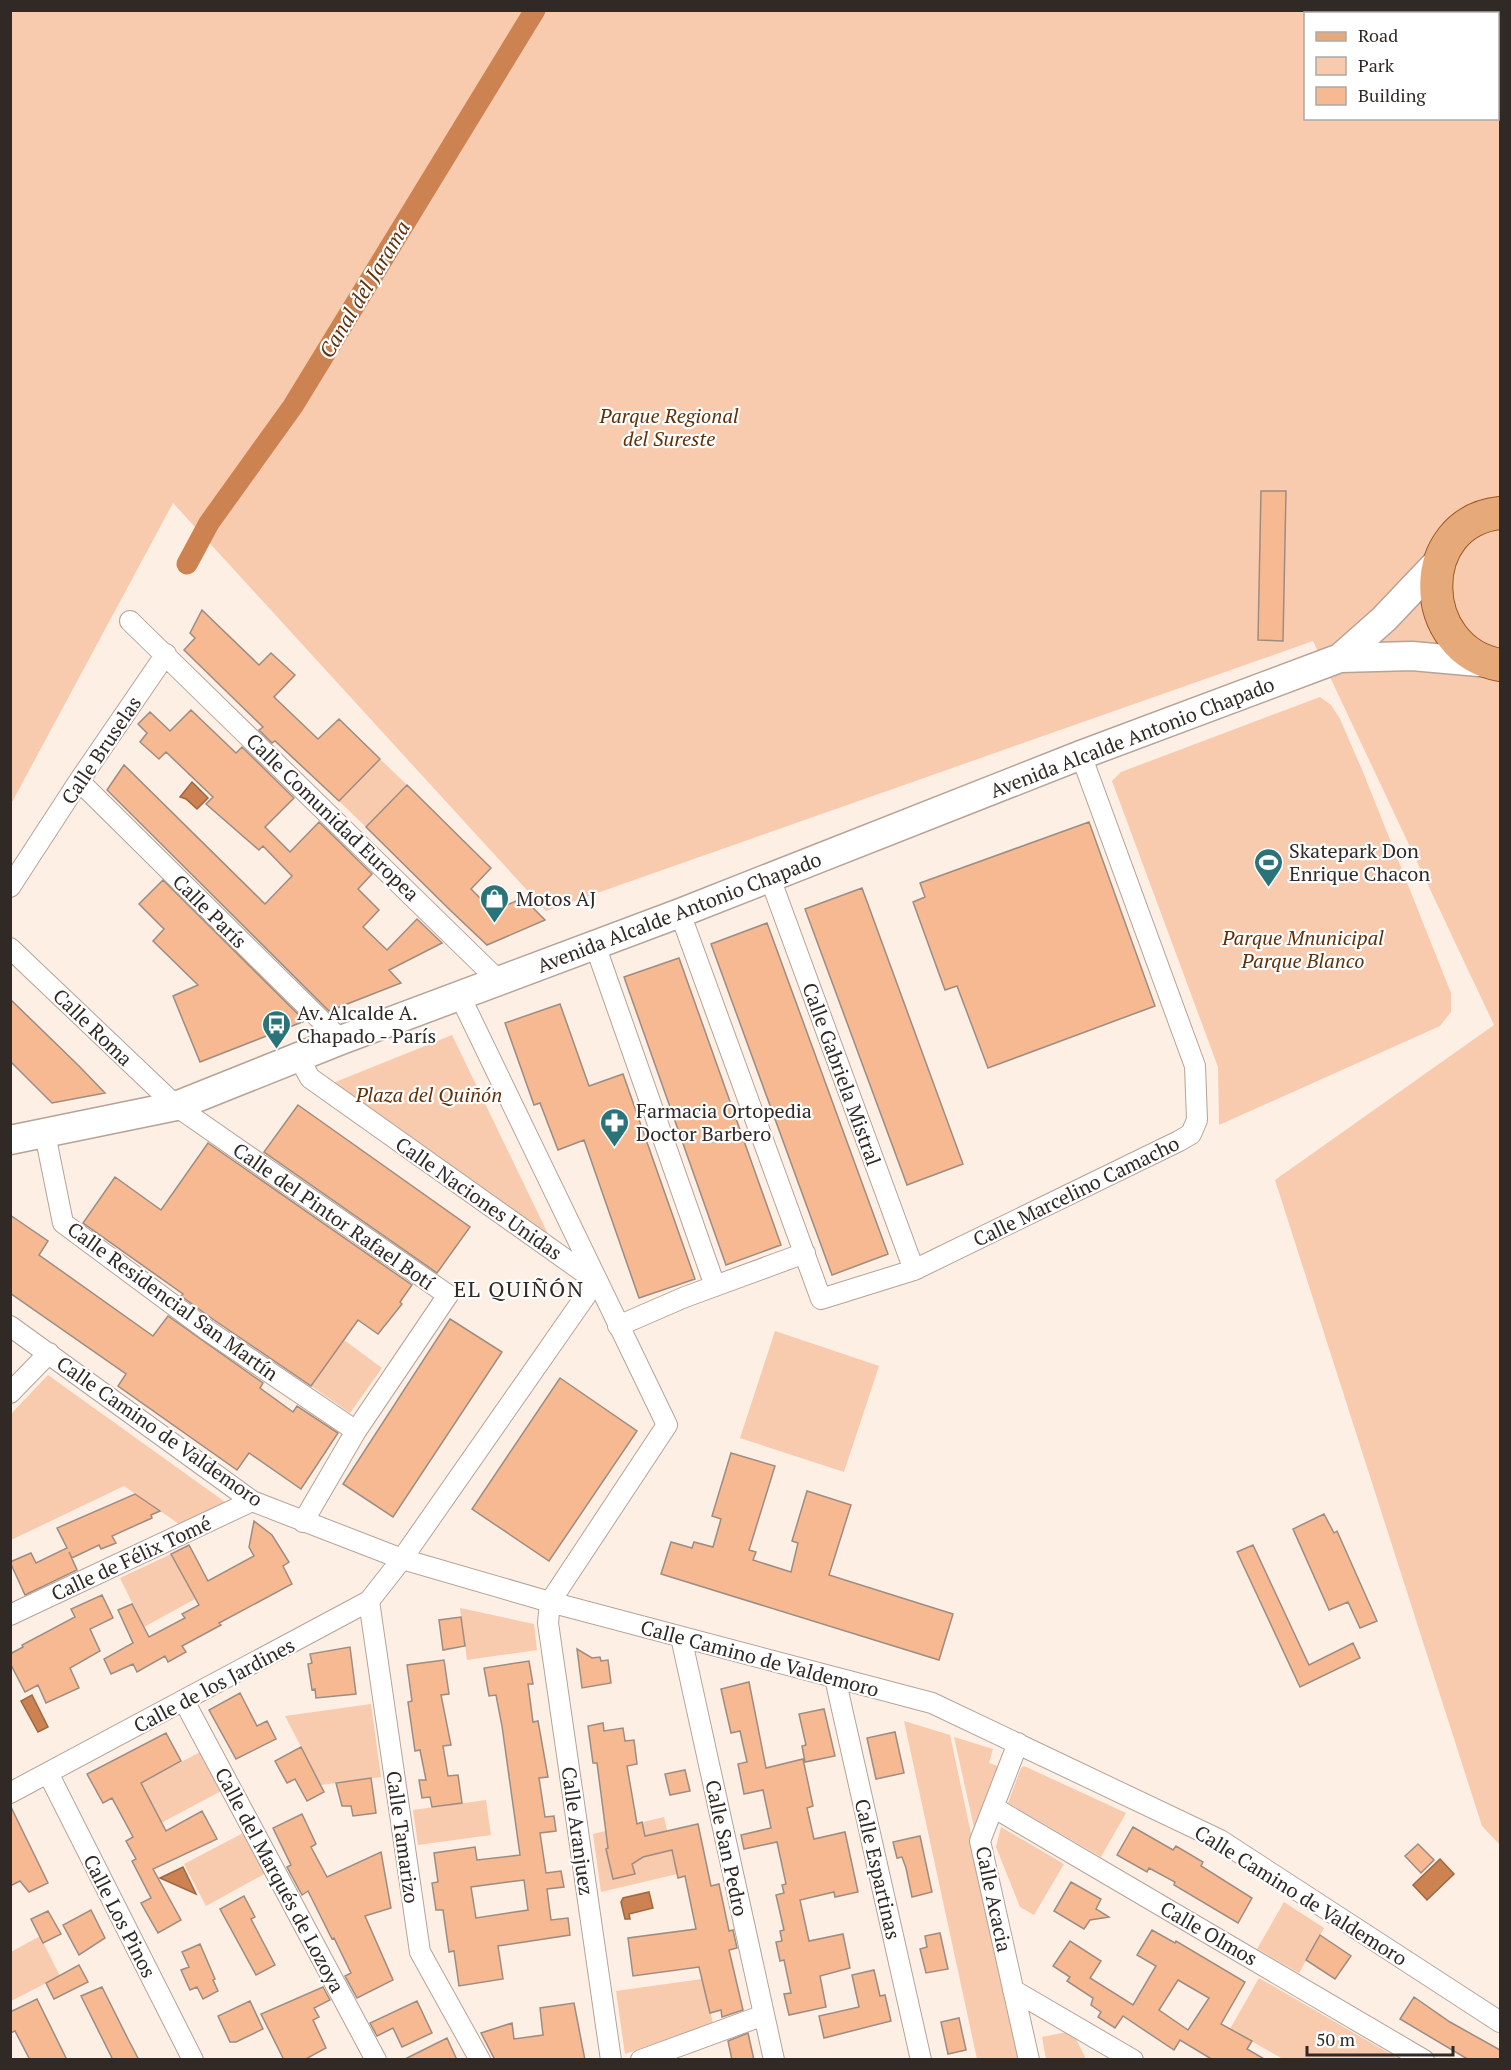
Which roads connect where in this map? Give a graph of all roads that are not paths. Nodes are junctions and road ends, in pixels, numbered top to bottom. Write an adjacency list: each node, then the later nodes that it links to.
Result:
1 (1500, 513): 2 (main road)
2 (1441, 559): 5 (main road); 6 (main road)
3 (130, 621): 4 (street)
4 (166, 654): 8 (street, Calle Bruselas); 14 (street, Calle Comunidad Europea)
5 (1340, 658): 6 (main road); 7 (main road, Avenida Alcalde Antonio Chapado)
6 (1495, 664)
7 (1081, 755): 9 (main road, Avenida Alcalde Antonio Chapado); 22 (street, Calle Marcelino Camacho)
8 (79, 781): 10 (street, Calle Bruselas); 16 (street, Calle París)
9 (770, 878): 11 (main road, Avenida Alcalde Antonio Chapado); 22 (street, Calle Gabriela Mistral)
10 (10, 887)
11 (680, 913): 12 (main road, Avenida Alcalde Antonio Chapado); 21 (street)
12 (595, 945): 14 (main road, Avenida Alcalde Antonio Chapado); 24 (street)
13 (10, 948): 18 (street, Calle Roma)
14 (499, 981): 15 (main road, Avenida Alcalde Antonio Chapado)
15 (460, 996): 16 (main road, Avenida Alcalde Antonio Chapado); 23 (street)
16 (340, 1040): 17 (main road, Avenida Alcalde Antonio Chapado)
17 (299, 1058): 18 (main road, Avenida Alcalde Antonio Chapado); 23 (street, Calle Naciones Unidas)
18 (176, 1106): 19 (main road, Avenida Alcalde Antonio Chapado); 29 (street, Calle del Pintor Rafael Botí)
19 (45, 1134): 20 (main road, Avenida Alcalde Antonio Chapado); 29 (street, Calle Residencial San Martín)
20 (10, 1140)
21 (804, 1253): 22 (street, Calle Marcelino Camacho); 24 (street)
22 (914, 1270)
23 (596, 1281): 26 (street); 32 (street)
24 (715, 1286): 26 (street)
25 (10, 1326): 27 (street, Calle Camino de Valdemoro)
26 (618, 1326): 34 (street)
27 (49, 1353): 28 (street); 30 (street, Calle Camino de Valdemoro)
28 (10, 1394)
29 (356, 1431): 31 (street, Calle del Pintor Rafael Botí)
30 (252, 1501): 31 (street, Calle Camino de Valdemoro); 35 (street, Calle de Félix Tomé)
31 (303, 1522): 32 (street, Calle Camino de Valdemoro)
32 (402, 1559): 33 (street, Calle de los Jardines); 34 (street, Calle Camino de Valdemoro)
33 (369, 1601): 38 (street, Calle de los Jardines); 49 (street, Calle Tamarizo)
34 (550, 1602): 36 (street, Calle Camino de Valdemoro); 50 (street, Calle Aranjuez)
35 (13, 1608)
36 (681, 1637): 37 (street, Calle Camino de Valdemoro); 44 (street, Calle San Pedro)
37 (835, 1678): 39 (street, Calle Camino de Valdemoro); 53 (street, Calle Espartinas)
38 (184, 1701): 40 (street, Calle de los Jardines); 48 (street, Calle del Marqués de Lozoya)
39 (1018, 1743): 42 (street, Calle Acacia); 45 (street, Calle Camino de Valdemoro)
40 (48, 1773): 41 (street, Calle de los Jardines); 47 (street, Calle Los Pinos)
41 (10, 1793)
42 (993, 1807): 43 (street, Calle Acacia); 56 (street, Calle Olmos)
43 (1013, 1990): 54 (street, Calle Acacia); 55 (street)
44 (764, 2015): 46 (street); 52 (street, Calle San Pedro)
45 (1500, 2022)
46 (678, 2053): 51 (street)
47 (193, 2060)
48 (376, 2060)
49 (480, 2060)
50 (610, 2060)
51 (641, 2060)
52 (774, 2060)
53 (921, 2060)
54 (1029, 2060)
55 (1133, 2060)
56 (1424, 2060)

